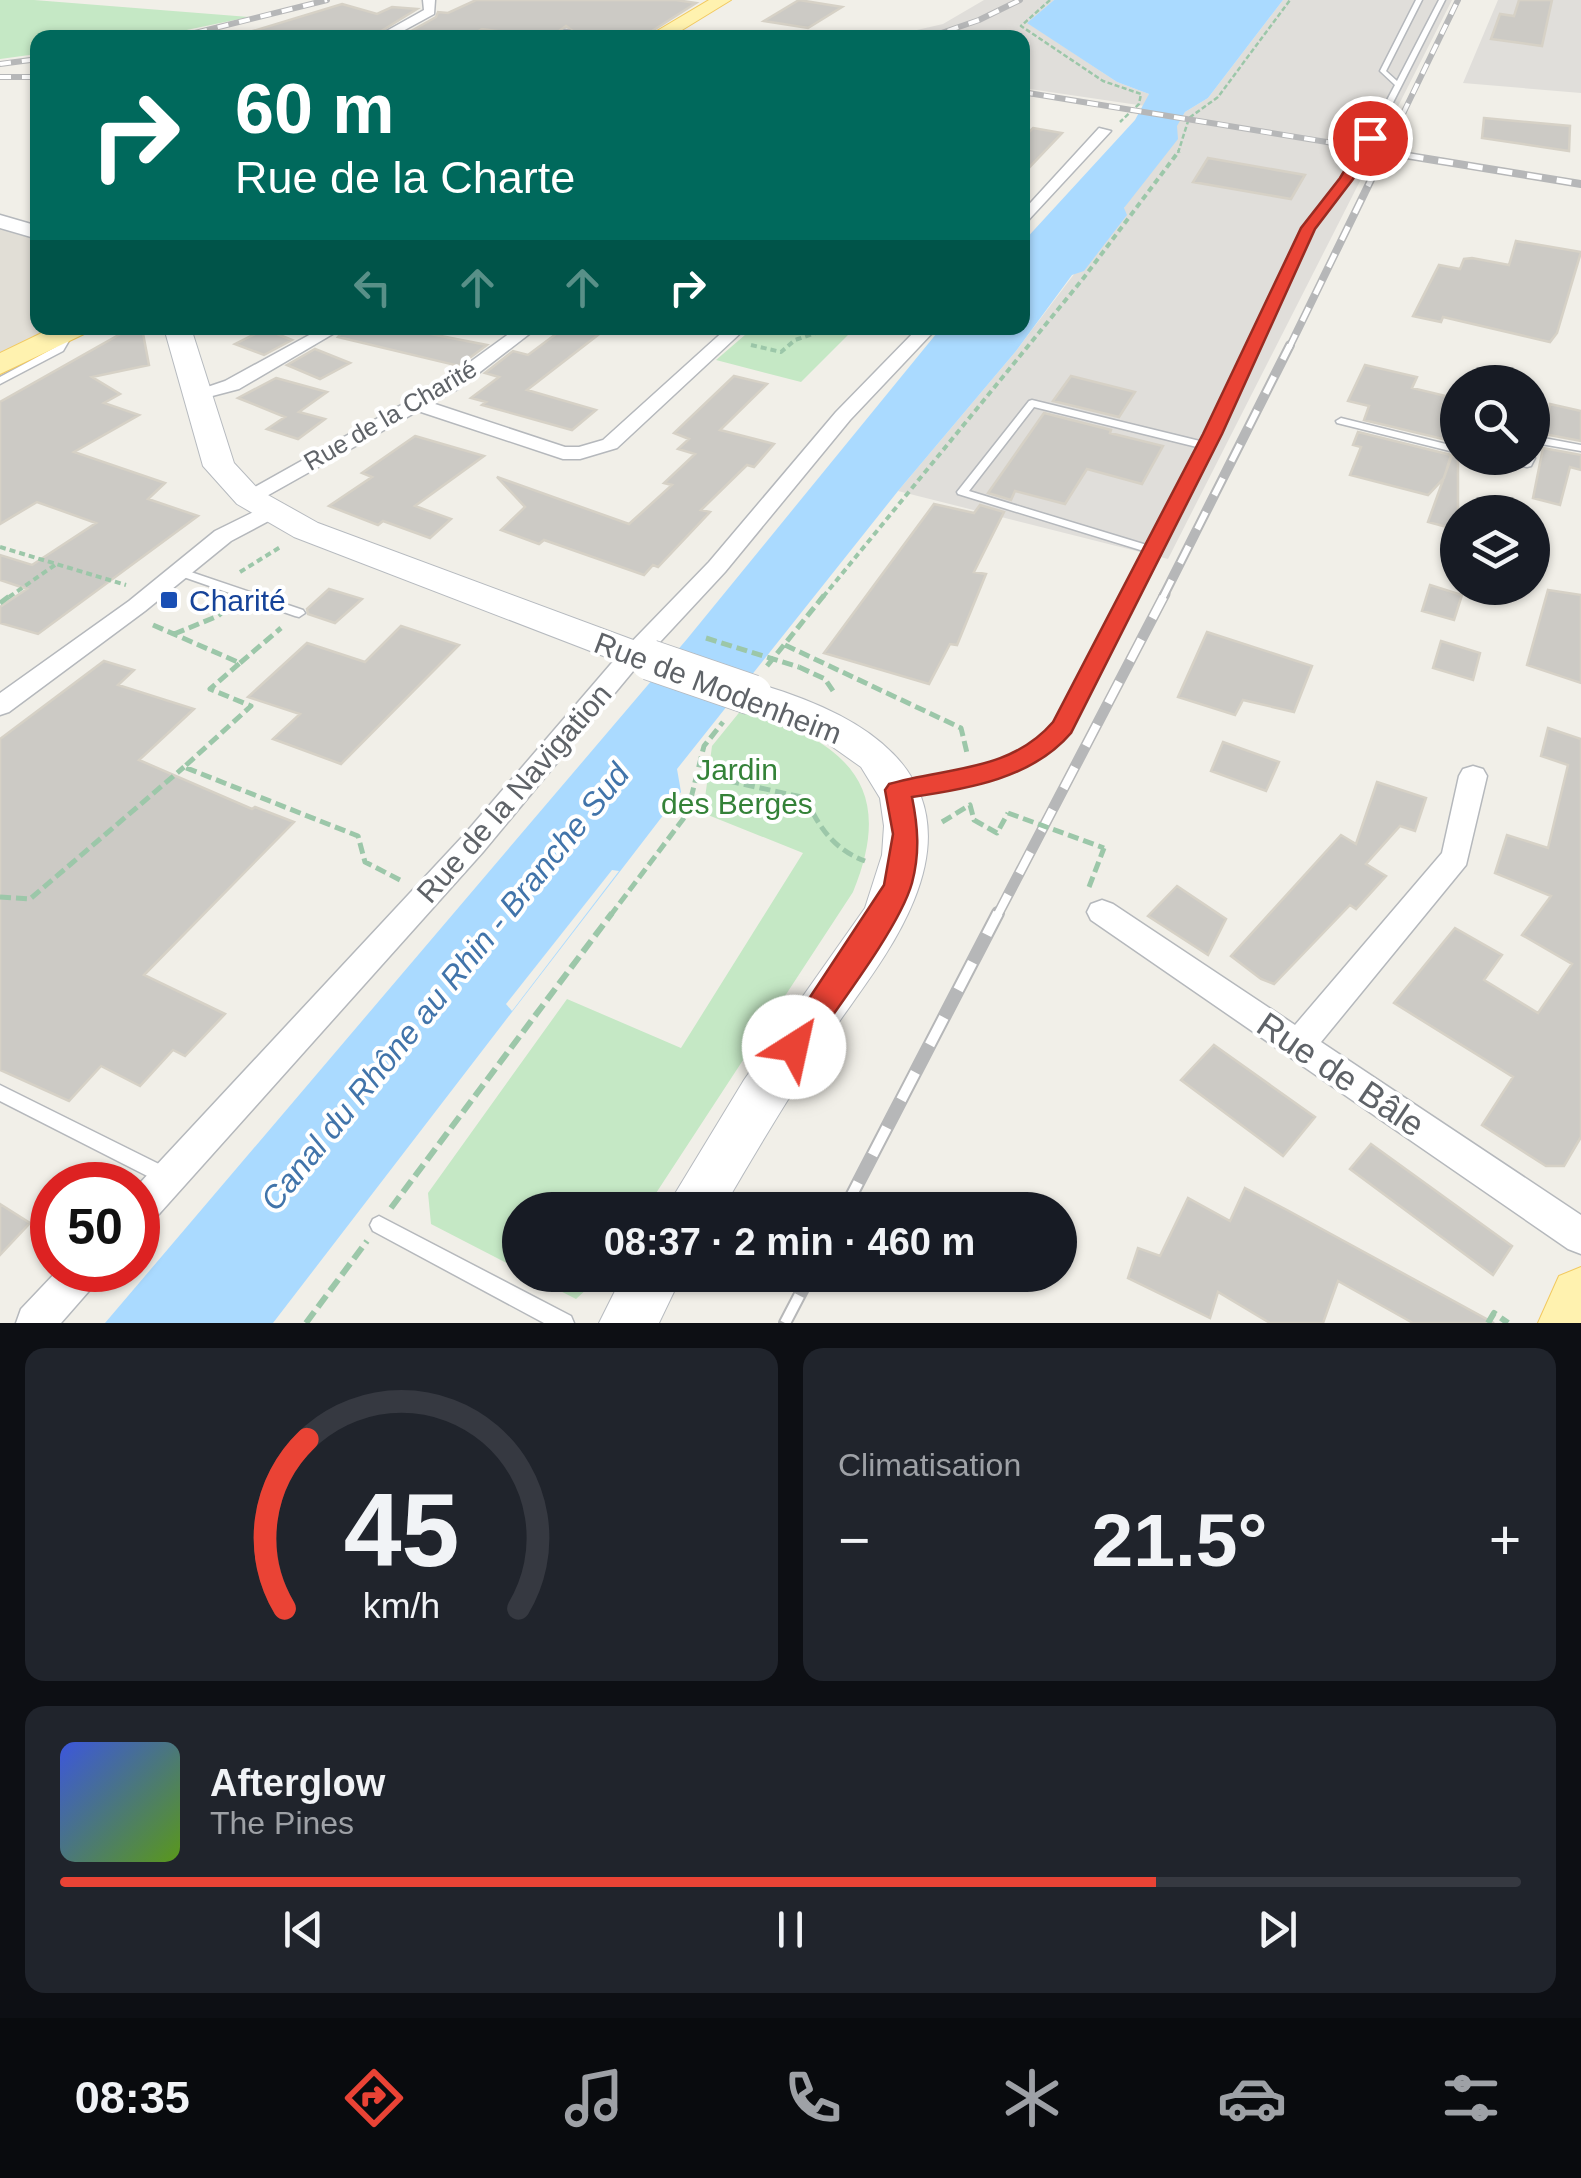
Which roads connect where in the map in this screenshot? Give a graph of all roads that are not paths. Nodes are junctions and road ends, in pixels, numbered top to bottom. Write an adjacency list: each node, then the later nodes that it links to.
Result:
1 (428, 0): 5 (street)
2 (722, 0): 6 (main road)
3 (1420, 0): 7 (lane)
4 (1442, 0): 7 (lane)
5 (395, 30)
6 (668, 30)
7 (1396, 83): 25 (lane)
8 (1104, 131): 9 (street)
9 (1030, 202)
10 (0, 222): 11 (street)
11 (30, 231)
12 (64, 335): 19 (main road)
13 (72, 335): 20 (lane)
14 (178, 335): 21 (main road, Rue de Modenheim)
15 (321, 335): 21 (street)
16 (519, 335): 22 (street, Rue de la Charité)
17 (737, 335): 22 (street)
18 (921, 335): 32 (street, Rue de la Navigation)
19 (0, 365)
20 (0, 382)
21 (198, 394): 28 (main road, Rue de Modenheim)
22 (414, 404): 28 (street, Rue de la Charité)
23 (1340, 421): 26 (lane)
24 (1550, 442): 27 (lane)
25 (1207, 446): 29 (lane); 29 (lane)
26 (1440, 446)
27 (1581, 448)
28 (259, 504): 30 (street, Rue de la Charité); 32 (main road, Rue de Modenheim)
29 (1154, 551): 35 (lane)
30 (179, 572): 31 (lane); 33 (street, Rue de la Charité)
31 (299, 613)
32 (649, 647): 35 (main road, Rue de Modenheim, bridge); 39 (street, Rue de la Navigation)
33 (0, 706)
34 (1473, 776): 37 (street)
35 (898, 790): 41 (main road, Rue de Modenheim)
36 (1095, 900): 37 (street, Rue de Bâle)
37 (1298, 1045): 43 (street, Rue de Bâle)
38 (0, 1093): 39 (lane)
39 (168, 1178): 40 (street, Rue de la Navigation)
40 (160, 1187)
41 (703, 1192)
42 (379, 1225): 48 (lane)
43 (1581, 1236)
44 (63, 1292): 47 (street)
45 (645, 1292): 49 (main road)
46 (1581, 1298): 50 (main road)
47 (35, 1323)
48 (564, 1323)
49 (628, 1323)
50 (1569, 1323)

